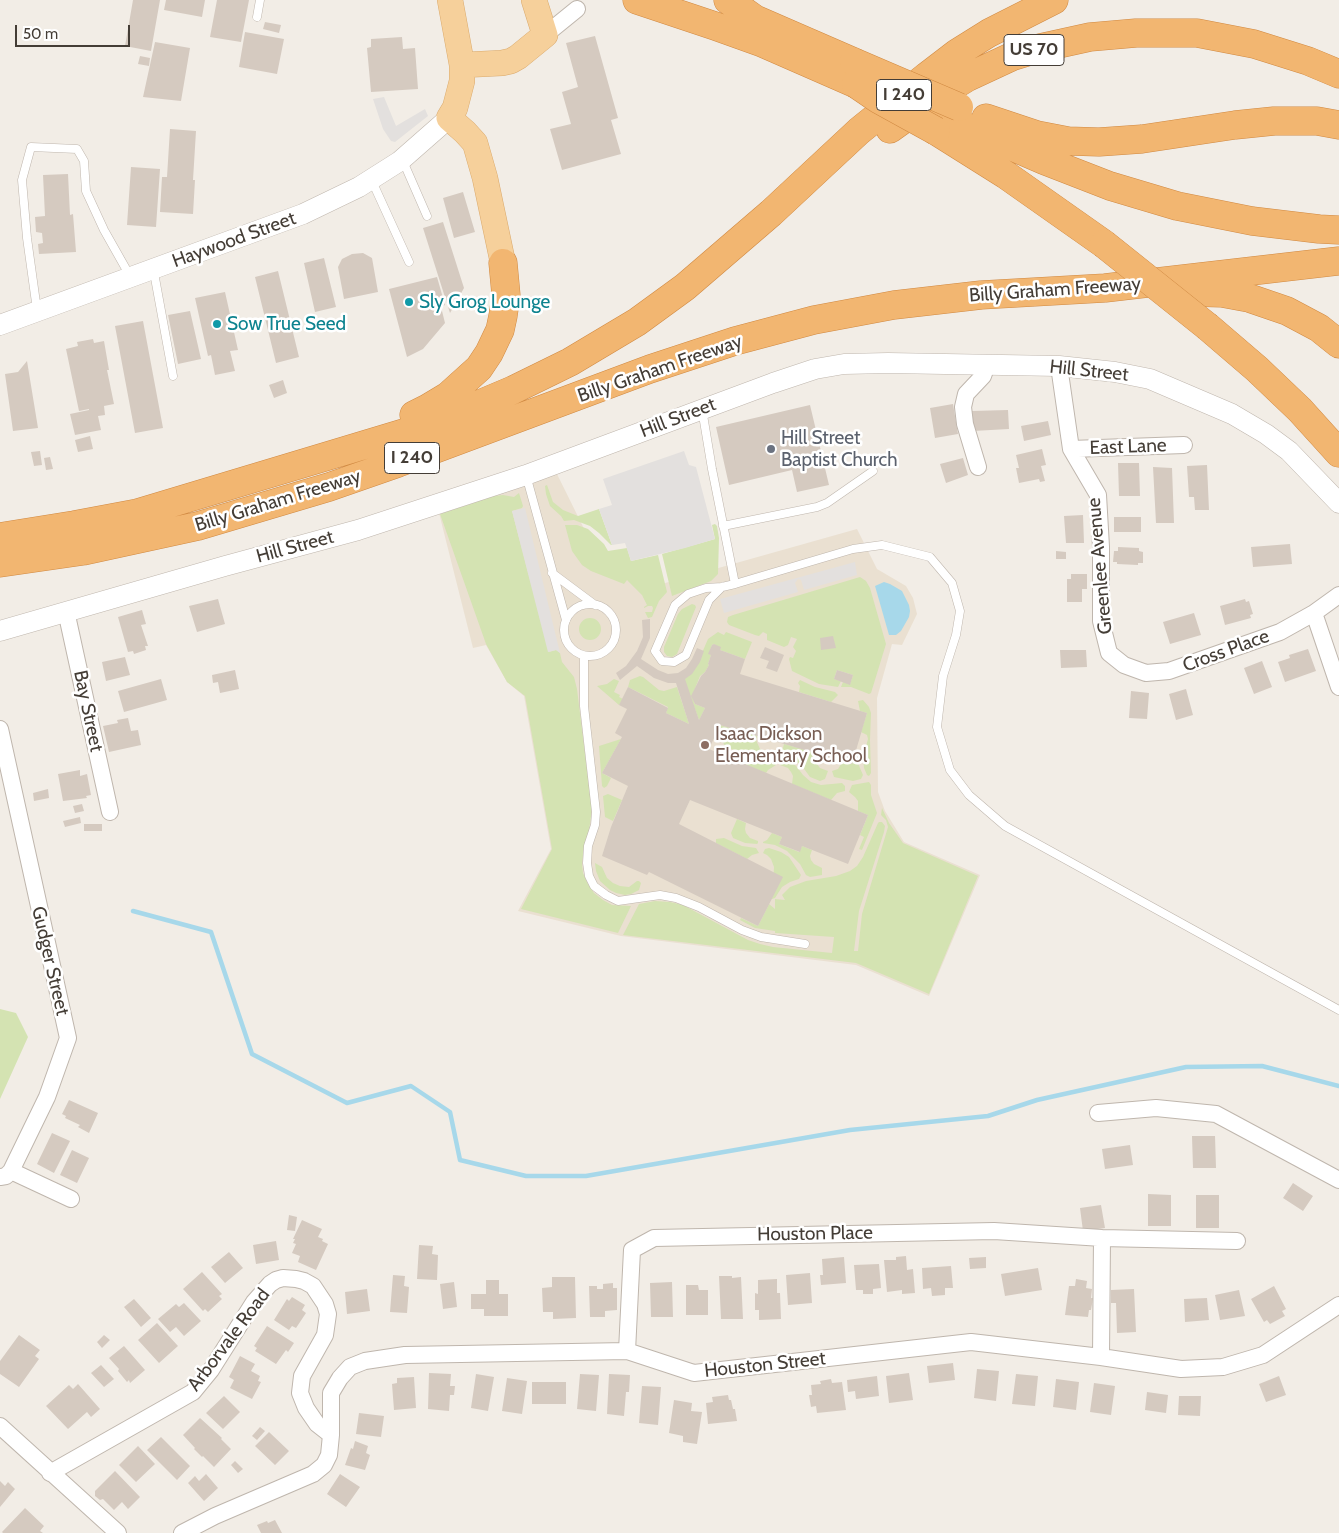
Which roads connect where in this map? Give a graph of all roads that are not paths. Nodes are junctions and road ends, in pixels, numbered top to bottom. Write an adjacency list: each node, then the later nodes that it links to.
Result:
1 (260, 0): 8 (lane)
2 (450, 0): 10 (main road)
3 (534, 0): 9 (main road)
4 (637, 0): 11 (highway)
5 (728, 0): 11 (highway)
6 (1054, 0): 18 (highway, Billy Graham Freeway / I 240)
7 (577, 9): 9 (street)
8 (257, 18)
9 (545, 35): 10 (main road)
10 (462, 65): 13 (main road)
11 (848, 73): 14 (highway, bridge)
12 (1339, 74): 18 (highway, US 70)
13 (449, 118): 16 (street, Haywood Street); 23 (main road)
14 (945, 118): 15 (highway); 20 (highway); 36 (highway, bridge)
15 (1339, 125)
16 (402, 159): 17 (street, Haywood Street); 19 (lane)
17 (372, 179): 21 (lane); 24 (street, Haywood Street)
18 (771, 213): 37 (highway, Billy Graham Freeway / I 240)
19 (427, 216)
20 (1339, 230)
21 (408, 262)
22 (1339, 262): 26 (highway, Billy Graham Freeway / I 240)
23 (503, 263): 37 (highway)
24 (151, 270): 25 (street, Haywood Street); 32 (lane)
25 (131, 278): 27 (street, Haywood Street); 27 (lane)
26 (1105, 288): 29 (highway); 41 (highway, Billy Graham Freeway / I 240)
27 (37, 312): 28 (street, Haywood Street)
28 (0, 325)
29 (1339, 344)
30 (987, 364): 31 (street, Hill Street); 33 (street, Hill Street); 38 (street)
31 (1059, 366): 35 (street, Greenlee Avenue); 42 (street, Hill Street)
32 (173, 376)
33 (702, 409): 40 (street, Hill Street); 43 (lane)
34 (1184, 446): 35 (street, East Lane)
35 (1071, 449): 56 (street, Greenlee Avenue)
36 (1339, 453)
37 (321, 458): 44 (highway, Billy Graham Freeway / I 240)
38 (978, 467)
39 (873, 471): 43 (lane)
40 (526, 475): 46 (lane); 52 (street, Hill Street)
41 (329, 487): 45 (highway, Billy Graham Freeway / I 240); 47 (highway)
42 (1339, 503)
43 (723, 526): 48 (lane)
44 (0, 537)
45 (0, 563)
46 (552, 573): 51 (lane); 54 (lane)
47 (0, 582)
48 (735, 584): 49 (lane); 62 (lane)
49 (722, 588): 49 (lane)
50 (1339, 596): 53 (street, Cross Place)
51 (595, 605): 54 (lane); 57 (lane)
52 (66, 611): 55 (street, Hill Street); 60 (street, Bay Street)
53 (1314, 614): 56 (street, Cross Place); 58 (street)
54 (566, 620): 57 (lane)
55 (0, 630)
56 (1109, 653)
57 (584, 656): 61 (lane)
58 (1339, 687)
59 (0, 729): 64 (street, Gudger Street)
60 (110, 812)
61 (804, 944)
62 (1339, 1010)
63 (1098, 1114): 65 (street)
64 (6, 1174): 66 (street)
65 (1339, 1180)
66 (71, 1199)
67 (1102, 1238): 68 (street, Houston Place); 70 (street, Houston Place); 71 (street)
68 (1237, 1240)
69 (1339, 1305): 71 (street, Houston Street)
70 (627, 1351): 71 (street, Houston Street); 73 (street, Houston Street)
71 (1100, 1357)
72 (0, 1426): 74 (street)
73 (331, 1436): 74 (street, Arborvale Road); 76 (street, Houston Street)
74 (50, 1472): 75 (street)
75 (118, 1533)
76 (182, 1533)

